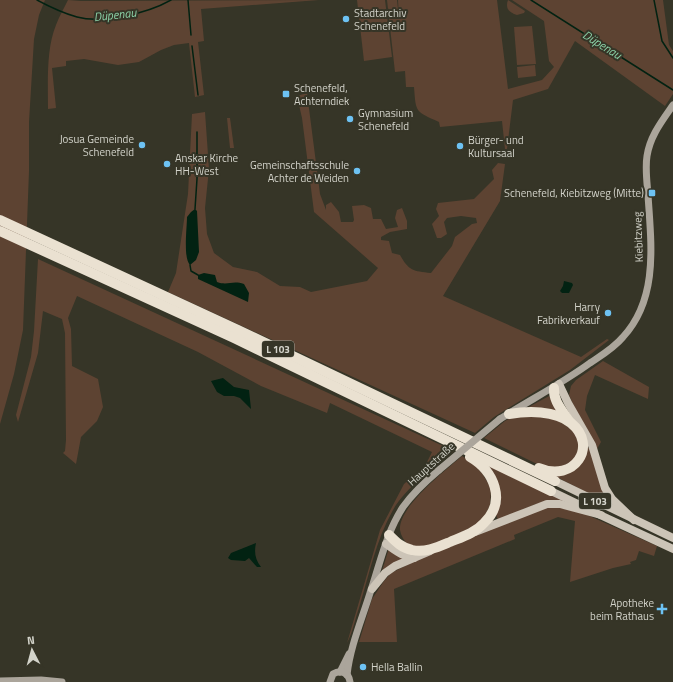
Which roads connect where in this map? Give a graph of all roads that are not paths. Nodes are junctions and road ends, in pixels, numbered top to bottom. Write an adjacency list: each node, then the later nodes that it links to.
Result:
1 (673, 105): 4 (main road, Kiebitzweg)
2 (0, 220): 9 (highway, L 103)
3 (0, 231): 8 (highway, L 103)
4 (600, 357): 5 (main road, Hauptstraße)
5 (556, 386): 6 (main road, Hauptstraße); 7 (highway); 13 (main road)
6 (504, 417): 7 (highway); 16 (main road, Hauptstraße, bridge)
7 (570, 422): 9 (highway)
8 (446, 440): 11 (highway, L 103); 14 (highway)
9 (518, 462): 10 (highway, L 103)
10 (555, 481): 13 (main road, L 103)
11 (551, 491): 12 (main road, L 103)
12 (601, 515): 14 (main road); 18 (main road, L 103)
13 (634, 520): 15 (main road, L 103)
14 (466, 536): 17 (highway)
15 (673, 538)
16 (388, 540): 17 (highway); 19 (main road); 20 (main road, Hauptstraße)
17 (435, 548): 19 (main road)
18 (673, 549)
19 (415, 558): 20 (main road)
20 (372, 589): 21 (main road, Hauptstraße)
21 (344, 673): 24 (main road); 25 (main road)
22 (0, 681): 23 (main road)
23 (62, 682)
24 (330, 682)
25 (350, 682)

